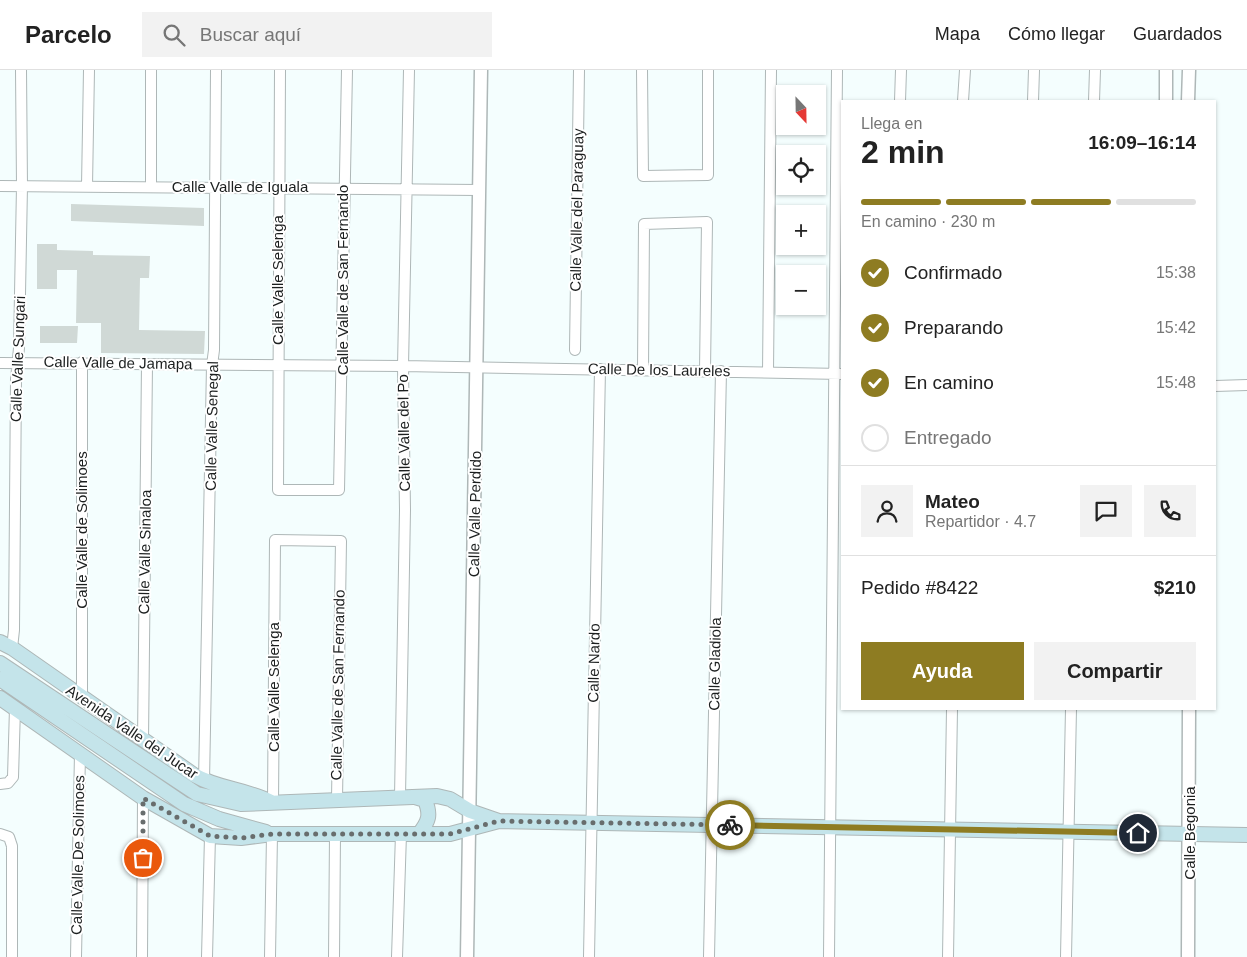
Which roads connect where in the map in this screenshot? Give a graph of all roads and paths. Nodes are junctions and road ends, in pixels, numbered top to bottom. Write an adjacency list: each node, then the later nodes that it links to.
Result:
1 (21, 70): 27 (street, Calle Valle Sungari)
2 (89, 70): 28 (street)
3 (151, 70): 29 (street)
4 (216, 70): 31 (street, Calle Valle Senegal)
5 (280, 70): 30 (street, Calle Valle Selenga)
6 (346, 70): 32 (street, Calle Valle de San Fernando)
7 (409, 70): 33 (street, Calle Valle del Po)
8 (481, 70): 34 (street, Calle Valle Perdido)
9 (579, 70): 35 (street, Calle Valle del Paraguay)
10 (642, 70): 11 (street)
11 (708, 70)
12 (771, 70): 49 (street)
13 (837, 70): 50 (street)
14 (901, 70): 20 (street)
15 (965, 70): 21 (street)
16 (1034, 70): 22 (street)
17 (1095, 70): 23 (street)
18 (1166, 70): 24 (street)
19 (1189, 70): 25 (street)
20 (900, 100)
21 (964, 100)
22 (1034, 100)
23 (1094, 100)
24 (1166, 100)
25 (1188, 100)
26 (0, 186): 27 (street, Calle Valle de Iguala)
27 (22, 186): 28 (street, Calle Valle de Iguala); 38 (street, Calle Valle Sungari)
28 (87, 186): 29 (street, Calle Valle de Iguala)
29 (151, 187): 31 (street, Calle Valle de Iguala)
30 (278, 187): 31 (street, Calle Valle de Iguala); 32 (street, Calle Valle de Iguala); 41 (street, Calle Valle Selenga)
31 (214, 188): 40 (street, Calle Valle Senegal)
32 (343, 188): 33 (street, Calle Valle de Iguala); 42 (street, Calle Valle de San Fernando)
33 (407, 188): 34 (street, Calle Valle de Iguala); 43 (street, Calle Valle del Po)
34 (479, 190): 44 (street, Calle Valle Perdido)
35 (576, 350)
36 (82, 362): 38 (street, Calle Valle de Jamapa); 39 (street, Calle Valle de Jamapa); 59 (street, Calle Valle de Solimoes)
37 (0, 363): 38 (street, Calle Valle de Jamapa)
38 (18, 363): 55 (street, Calle Valle Sungari)
39 (147, 364): 40 (street, Calle Valle de Jamapa); 64 (street, Calle Valle Sinaloa)
40 (212, 364): 41 (street, Calle Valle de Jamapa); 66 (street, Calle Valle Senegal)
41 (277, 365): 42 (street, Calle Valle de Jamapa); 53 (street, Calle Valle Selenga)
42 (342, 366): 43 (street, Calle Valle de Jamapa); 53 (street, Calle Valle de San Fernando)
43 (403, 366): 44 (street, Calle Valle de Jamapa); 68 (street, Calle Valle del Po)
44 (475, 368): 45 (street, Calle De los Laureles); 73 (street, Calle Valle Perdido)
45 (600, 369): 46 (street, Calle De los Laureles); 75 (street, Calle Nardo)
46 (643, 369): 47 (street, Calle De los Laureles); 47 (street)
47 (705, 371): 48 (street, Calle De los Laureles)
48 (721, 371): 49 (street, Calle De los Laureles); 76 (street, Calle Gladiola)
49 (768, 372): 50 (street, Calle De los Laureles)
50 (839, 374): 77 (street)
51 (1247, 385): 52 (street)
52 (1216, 386)
53 (339, 490)
54 (340, 541): 71 (street, Calle Valle de San Fernando); 72 (street, Calle Valle Selenga)
55 (6, 645): 59 (main road, Avenida Valle del Jucar)
56 (0, 663): 72 (main road, Avenida Valle del Jucar)
57 (0, 680): 81 (main road, Avenida Valle del Jucar)
58 (0, 698): 60 (main road, Avenida Valle del Jucar)
59 (82, 698): 64 (main road, Avenida Valle del Jucar)
60 (15, 708): 65 (main road, Avenida Valle del Jucar); 67 (street)
61 (952, 710): 79 (street)
62 (1070, 710): 80 (street)
63 (1189, 710): 86 (street, Calle Begonia)
64 (143, 740): 66 (main road, Avenida Valle del Jucar)
65 (80, 753): 70 (main road, Avenida Valle del Jucar); 90 (street, Calle Valle De Solimoes)
66 (204, 781): 72 (main road, Avenida Valle del Jucar)
67 (0, 784)
68 (400, 797): 69 (main road, Avenida Valle del Jucar); 71 (main road, Avenida Valle del Jucar)
69 (415, 797): 73 (main road, Avenida Valle del Jucar); 84 (main road)
70 (143, 798): 88 (main road, Avenida Valle del Jucar); 91 (street)
71 (337, 800): 72 (main road, Avenida Valle del Jucar)
72 (273, 803)
73 (470, 811): 74 (main road, Avenida Valle del Jucar); 78 (street, Calle Valle Perdido)
74 (499, 821): 75 (main road); 78 (main road, Avenida Valle del Jucar)
75 (591, 822): 76 (main road); 97 (street, Calle Nardo)
76 (712, 824): 77 (main road); 98 (street, Calle Gladiola)
77 (831, 827): 79 (main road); 99 (street)
78 (470, 828): 84 (main road, Avenida Valle del Jucar); 96 (street, Calle Valle Perdido)
79 (950, 830): 80 (main road); 100 (street)
80 (1068, 831): 86 (main road); 101 (street)
81 (272, 834): 82 (main road, Avenida Valle del Jucar); 88 (main road, Avenida Valle del Jucar); 93 (street)
82 (335, 834): 83 (main road, Avenida Valle del Jucar); 94 (street)
83 (401, 834): 84 (main road, Avenida Valle del Jucar); 95 (street)
84 (419, 834)
85 (5, 835): 89 (street)
86 (1190, 835): 87 (main road); 102 (street, Calle Begonia)
87 (1247, 835)
88 (210, 836): 92 (street)
89 (12, 957)
90 (76, 957)
91 (142, 957)
92 (206, 957)
93 (270, 957)
94 (334, 957)
95 (397, 957)
96 (467, 957)
97 (589, 957)
98 (709, 957)
99 (828, 957)
100 (948, 957)
101 (1066, 957)
102 (1188, 957)

